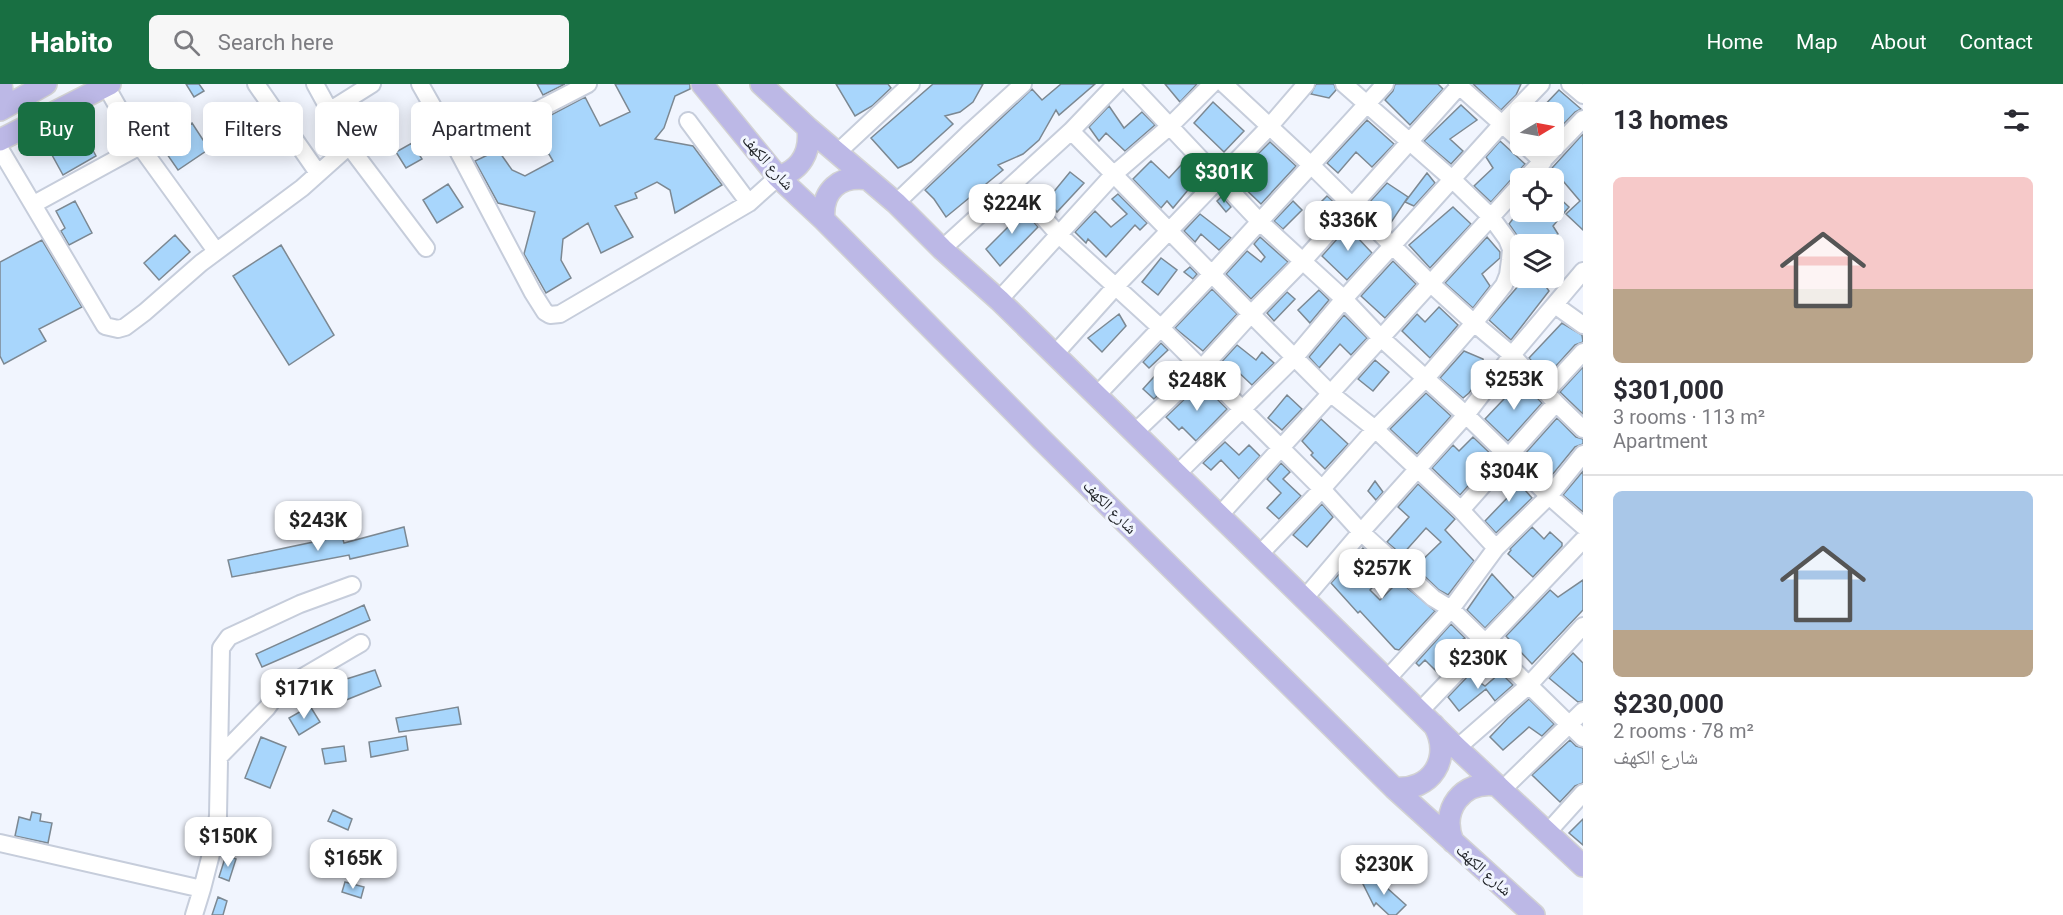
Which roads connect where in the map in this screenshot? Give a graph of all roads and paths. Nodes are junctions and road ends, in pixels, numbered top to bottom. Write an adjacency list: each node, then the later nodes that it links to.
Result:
1 (1, 84): 30 (main road)
2 (46, 84): 30 (main road)
3 (256, 84): 52 (street)
4 (315, 84): 25 (street)
5 (372, 84): 26 (street)
6 (420, 84): 27 (street)
7 (588, 84): 28 (street)
8 (702, 84): 54 (main road, شارع الكهف)
9 (911, 84): 42 (street)
10 (1023, 84): 61 (street)
11 (1116, 84): 37 (street)
12 (1130, 84): 34 (street)
13 (1212, 84): 34 (street)
14 (1224, 84): 35 (street)
15 (1306, 84): 35 (street)
16 (1344, 84): 29 (street)
17 (1385, 84): 29 (street)
18 (1541, 84): 33 (street)
19 (1570, 84): 23 (street)
20 (108, 85): 24 (street); 39 (main road)
21 (1459, 85): 33 (street); 40 (street)
22 (769, 86): 36 (main road)
23 (1583, 95)
24 (117, 102)
25 (324, 102)
26 (343, 102)
27 (430, 102)
28 (552, 103)
29 (1366, 104): 40 (street); 50 (street)
30 (0, 108)
31 (1583, 119): 49 (street)
32 (688, 121): 60 (street)
33 (1502, 124): 38 (street); 57 (street)
34 (1169, 127): 53 (street); 55 (street)
35 (1269, 127): 50 (street); 55 (street)
36 (808, 128): 42 (main road); 54 (main road)
37 (1071, 131): 53 (street); 58 (street)
38 (1510, 131)
39 (0, 140)
40 (1409, 142): 57 (street); 63 (street)
41 (0, 149): 62 (street)
42 (837, 153): 56 (main road)
43 (122, 156): 62 (street)
44 (147, 156): 72 (street)
45 (338, 156): 52 (street)
46 (356, 156): 70 (street)
47 (461, 156): 60 (street)
48 (1537, 156): 49 (street)
49 (1543, 162): 51 (street)
50 (1311, 165): 63 (street); 66 (street)
51 (1537, 168)
52 (318, 173): 72 (street)
53 (1113, 175): 67 (street); 68 (street)
54 (778, 177): 60 (street); 65 (main road, شارع الكهف)
55 (1220, 178): 66 (street); 67 (street)
56 (868, 179): 61 (main road); 65 (main road)
57 (1452, 179): 64 (street); 69 (street)
58 (1014, 184): 68 (street); 71 (street)
59 (1510, 196): 64 (street)
60 (749, 203)
61 (896, 203): 71 (main road)
62 (34, 204): 72 (street)
63 (1352, 207): 69 (street); 73 (street)
64 (1491, 217): 76 (street); 82 (street)
65 (824, 220): 128 (main road, شارع الكهف)
66 (1260, 222): 73 (street); 75 (street)
67 (1168, 231): 75 (street); 77 (street)
68 (1058, 234): 77 (street); 79 (street)
69 (1392, 246): 76 (street); 78 (street)
70 (426, 249)
71 (942, 249): 79 (main road)
72 (216, 251)
73 (1303, 261): 78 (street); 81 (street)
74 (1583, 271): 80 (street)
75 (1211, 275): 81 (street); 84 (street)
76 (1430, 283): 82 (street); 85 (street)
77 (1116, 286): 84 (street); 87 (street)
78 (1344, 299): 85 (street); 89 (street)
79 (999, 300): 87 (main road)
80 (1555, 305): 83 (street); 88 (street)
81 (1251, 314): 89 (street); 90 (street)
82 (1474, 323): 88 (street); 91 (street)
83 (1583, 325)
84 (1161, 328): 90 (street); 93 (street)
85 (1381, 338): 91 (street); 92 (street)
86 (1583, 352): 94 (street)
87 (1054, 355): 93 (main road)
88 (1512, 355): 94 (street); 96 (street)
89 (1294, 357): 92 (street); 95 (street)
90 (1201, 369): 95 (street); 99 (street)
91 (1426, 378): 96 (street); 97 (street)
92 (1330, 393): 97 (street); 100 (street)
93 (1096, 396): 99 (main road)
94 (1551, 397): 98 (street); 102 (street)
95 (1241, 410): 100 (street); 104 (street)
96 (1466, 415): 102 (street); 103 (street)
97 (1374, 429): 103 (street); 105 (street)
98 (1583, 429)
99 (1134, 433): 104 (main road)
100 (1280, 449): 105 (street); 108 (street)
101 (1583, 454): 106 (street)
102 (1508, 456): 106 (street); 107 (street)
103 (1416, 470): 107 (street); 110 (street)
104 (1177, 474): 108 (main road)
105 (1322, 489): 110 (street); 113 (street)
106 (1549, 496): 109 (street); 112 (street)
107 (1461, 510): 112 (street)
108 (1219, 516): 113 (main road)
109 (1583, 526)
110 (1361, 532): 115 (street); 116 (street)
111 (1583, 540): 119 (street)
112 (1496, 548): 116 (street)
113 (1259, 555): 115 (main road)
114 (352, 585): 127 (street)
115 (1304, 599): 120 (main road)
116 (1450, 609): 119 (street); 120 (street)
117 (1580, 635): 121 (street)
118 (361, 643): 127 (street)
119 (1485, 644): 121 (street); 123 (street)
120 (1387, 679): 123 (main road)
121 (1528, 686): 124 (street); 126 (street)
122 (1583, 711): 124 (street)
123 (1427, 718): 126 (main road); 128 (main road)
124 (1570, 726): 125 (street); 129 (street)
125 (1583, 738)
126 (1457, 748): 129 (main road)
127 (219, 757): 135 (street)
128 (1394, 788): 132 (main road, شارع الكهف)
129 (1499, 788): 131 (main road); 132 (main road)
130 (1583, 793): 131 (street)
131 (1548, 833): 134 (main road)
132 (1453, 842): 136 (main road, شارع الكهف)
133 (0, 843): 135 (street)
134 (1583, 866)
135 (202, 889): 137 (street)
136 (1528, 913)
137 (194, 915)

